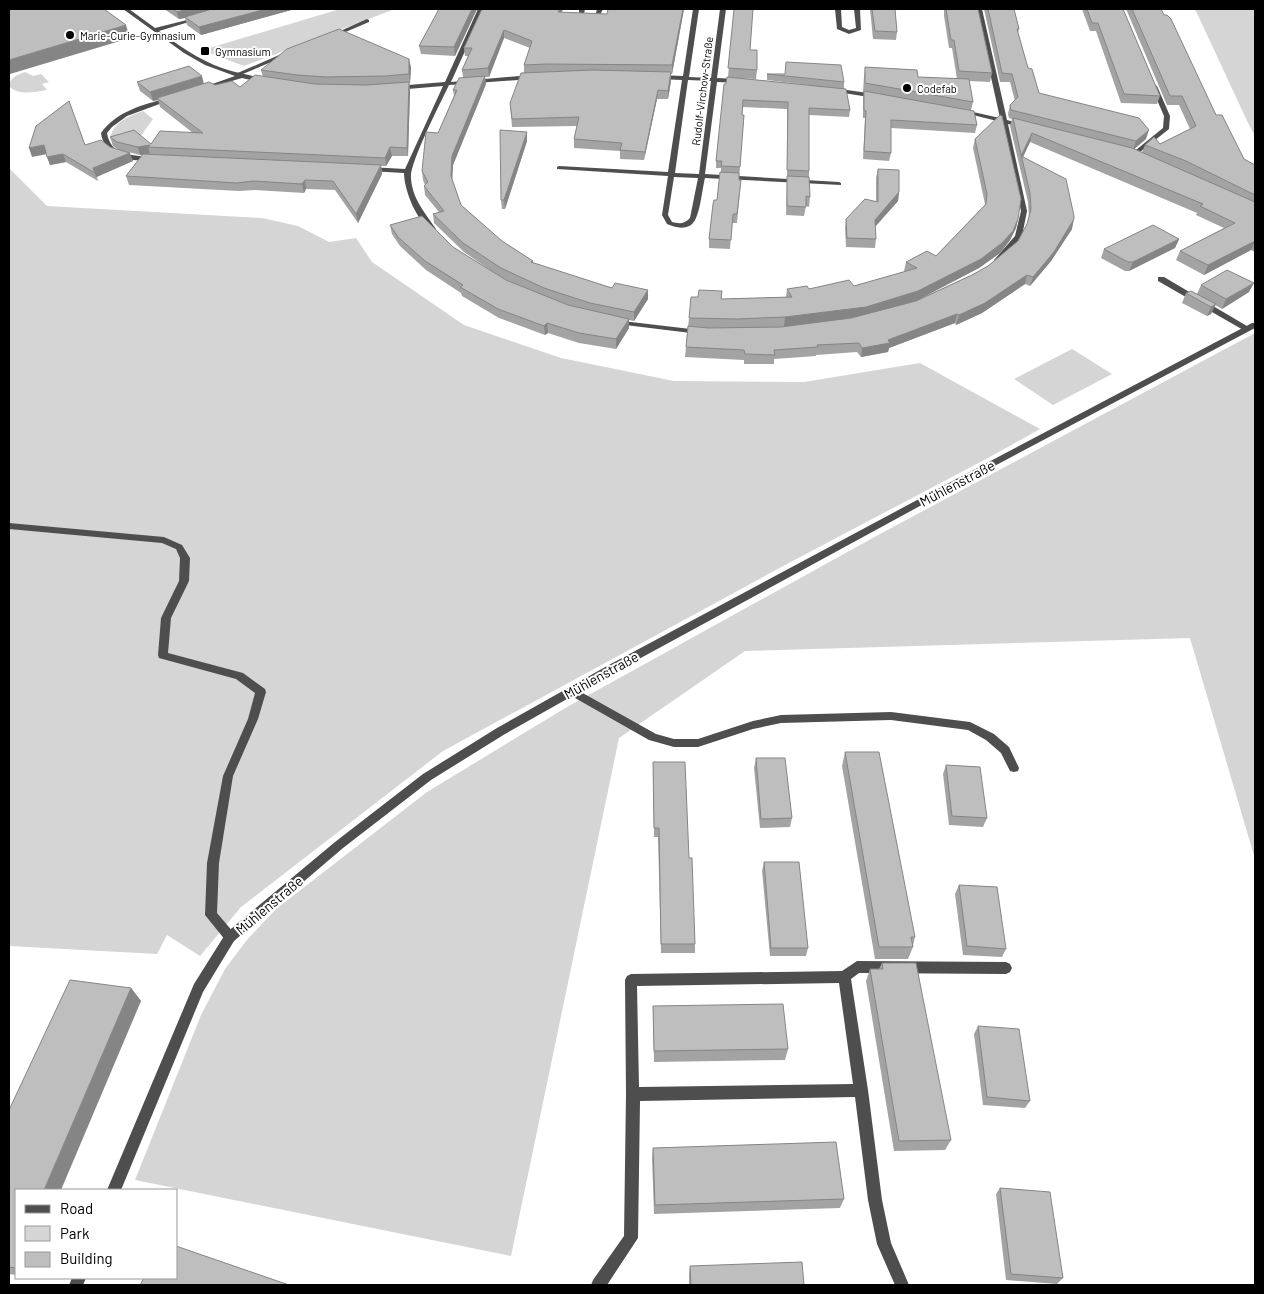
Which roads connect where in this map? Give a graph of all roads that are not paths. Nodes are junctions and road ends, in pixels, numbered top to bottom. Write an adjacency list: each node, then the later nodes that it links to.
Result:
1 (126, 9): 12 (street)
2 (481, 9): 23 (street)
3 (582, 9): 4 (street)
4 (600, 9)
5 (696, 9): 18 (street, Rudolf-Virchow-Straße)
6 (723, 9): 19 (street, Rudolf-Virchow-Straße)
7 (838, 9): 8 (street)
8 (857, 9)
9 (979, 9): 30 (street)
10 (202, 17): 12 (street)
11 (367, 21): 13 (street)
12 (155, 30): 15 (street)
13 (323, 39)
14 (297, 50): 15 (street)
15 (239, 76): 22 (street); 26 (street)
16 (535, 77): 23 (street)
17 (654, 77): 18 (street)
18 (684, 78): 19 (street); 39 (street, Rudolf-Virchow-Straße)
19 (713, 79): 21 (street); 40 (street, Rudolf-Virchow-Straße)
20 (1152, 81): 33 (street)
21 (750, 82)
22 (269, 83)
23 (449, 83): 24 (street); 38 (street)
24 (390, 88)
25 (827, 90): 28 (street)
26 (196, 91)
27 (178, 97): 35 (street)
28 (883, 97)
29 (960, 111): 30 (street)
30 (1004, 121): 31 (street); 43 (street)
31 (1034, 128)
32 (1124, 152): 33 (street)
33 (1133, 155): 34 (street)
34 (1141, 158)
35 (157, 160)
36 (559, 168): 39 (street)
37 (359, 169): 38 (street)
38 (408, 171): 42 (street)
39 (670, 174): 40 (street); 40 (street, Rudolf-Virchow-Straße)
40 (702, 175): 41 (street)
41 (839, 184)
42 (440, 238)
43 (992, 264)
44 (1161, 279): 46 (street, Mühlenstraße)
45 (608, 319): 47 (street)
46 (1252, 327): 49 (street, Mühlenstraße)
47 (708, 332)
48 (9, 526): 51 (street)
49 (572, 691): 50 (street); 51 (street, Mühlenstraße)
50 (1014, 768)
51 (230, 937): 56 (street, Mühlenstraße)
52 (1006, 968): 53 (street)
53 (844, 977): 54 (street); 55 (street)
54 (860, 1090): 55 (street); 58 (street)
55 (633, 1094): 57 (street)
56 (114, 1189)
57 (598, 1285)
58 (902, 1285)

